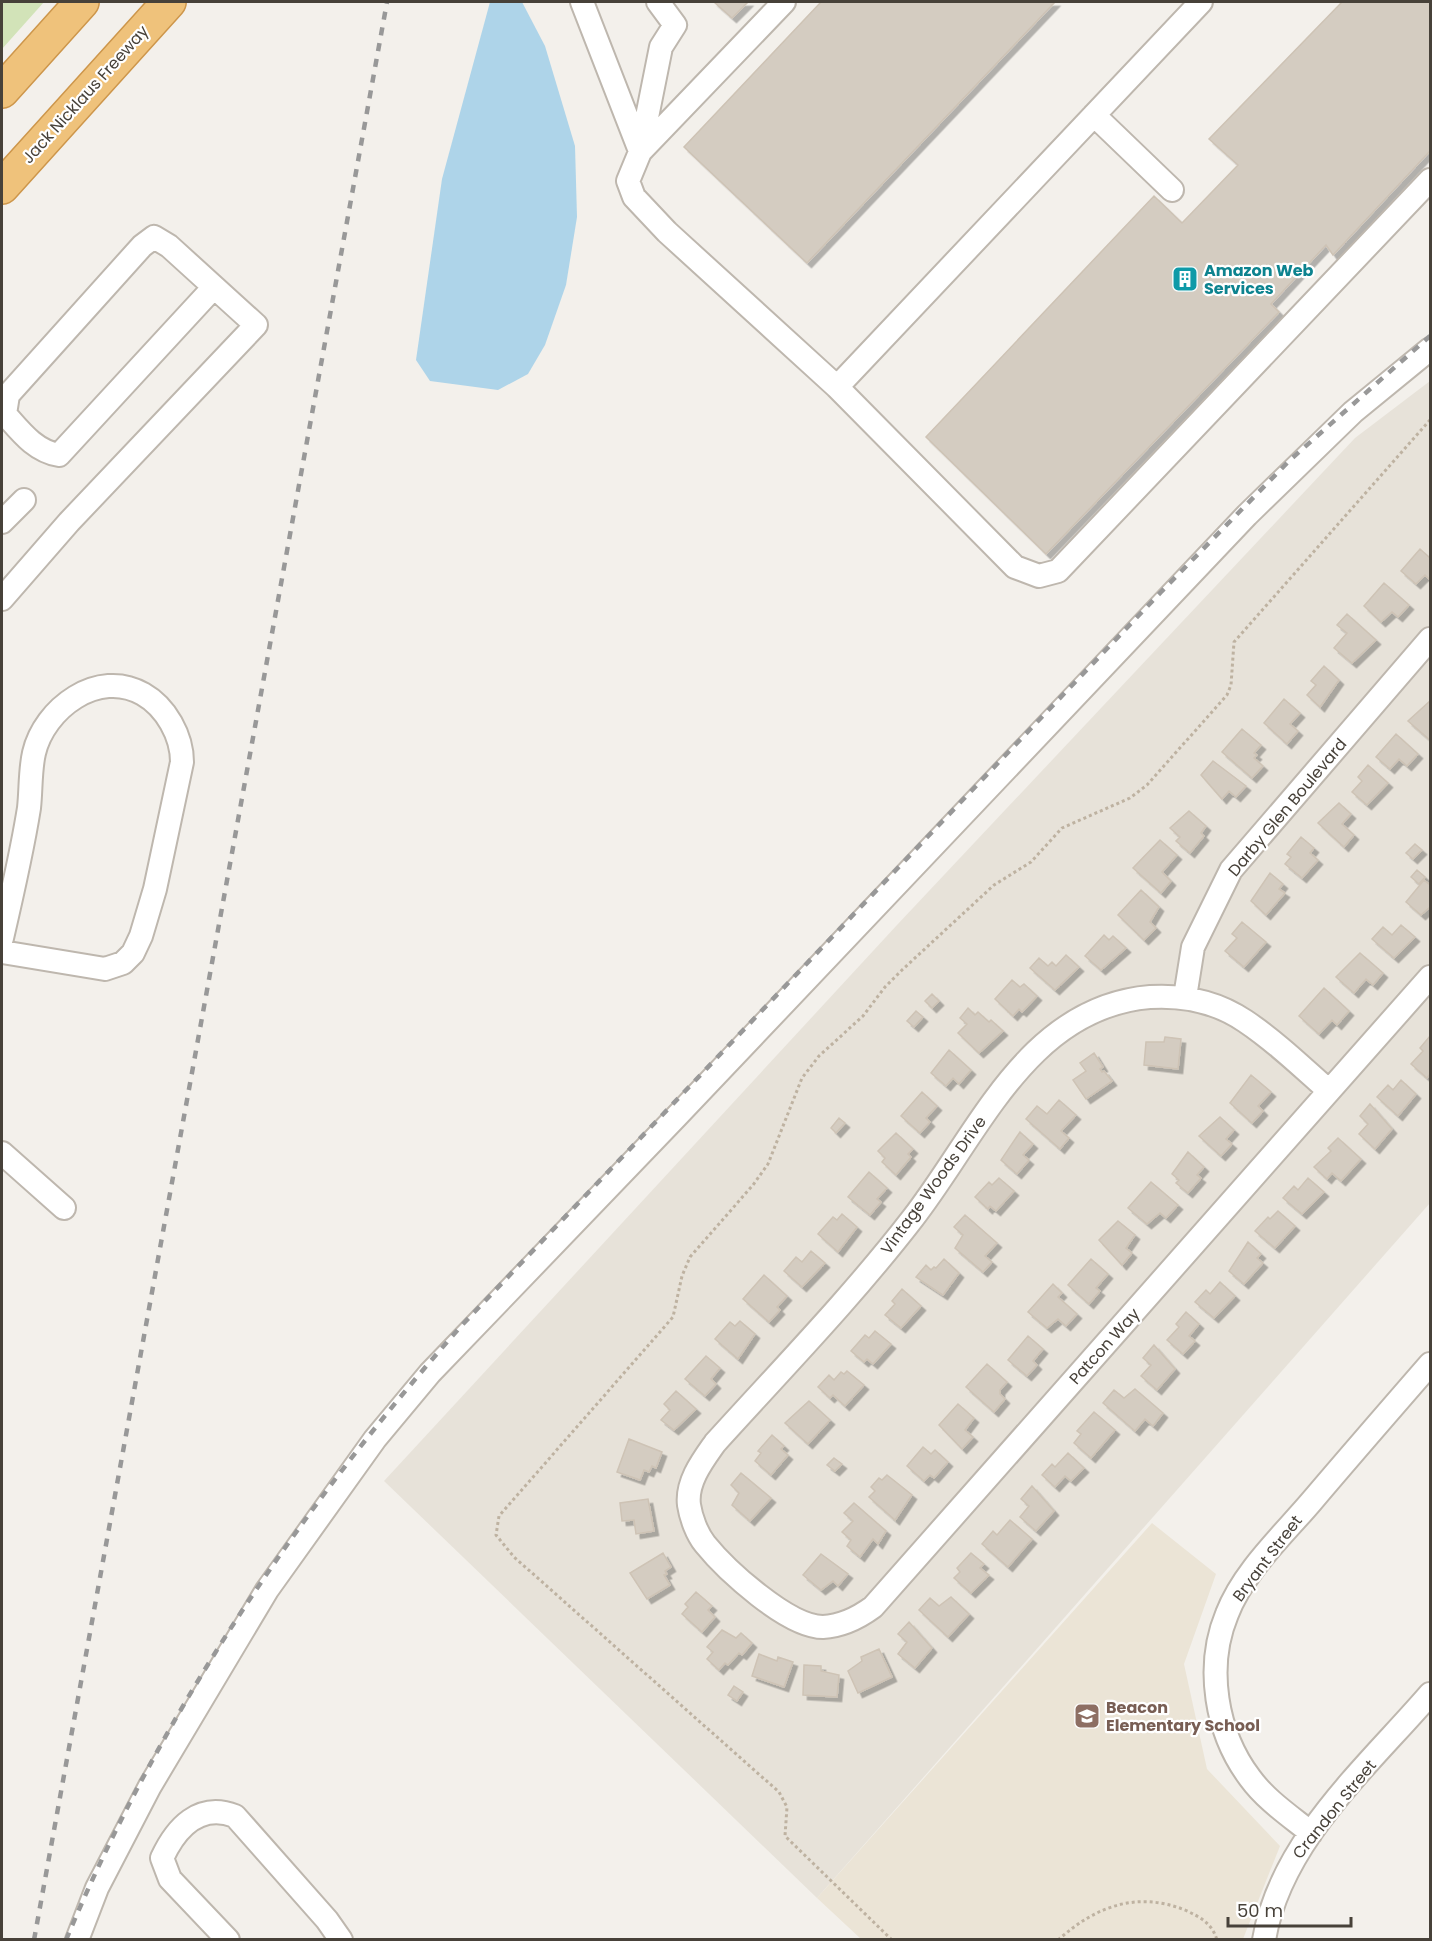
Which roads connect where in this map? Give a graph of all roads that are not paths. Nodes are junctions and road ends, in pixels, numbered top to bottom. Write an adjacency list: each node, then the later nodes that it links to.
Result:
1 (82, 2): 7 (highway)
2 (169, 2): 11 (highway, Jack Nicklaus Freeway)
3 (582, 2): 9 (street)
4 (658, 2): 9 (street)
5 (784, 2): 9 (street)
6 (1201, 2): 8 (street)
7 (2, 91)
8 (1094, 115): 12 (street); 15 (street)
9 (640, 152): 15 (street)
10 (1431, 180): 15 (street)
11 (2, 187)
12 (1172, 190)
13 (214, 287): 13 (street); 18 (street)
14 (1431, 349): 31 (street)
15 (837, 387)
16 (24, 500): 17 (street)
17 (2, 522)
18 (2, 599)
19 (1431, 639): 23 (street, Darby Glen Boulevard)
20 (2, 938): 21 (street)
21 (2, 952)
22 (1431, 977): 24 (street, Patcon Way)
23 (1185, 997): 24 (street, Vintage Woods Drive); 28 (street, Vintage Woods Drive)
24 (1329, 1091): 28 (street, Patcon Way)
25 (2, 1153): 26 (street)
26 (64, 1208)
27 (1431, 1364): 30 (street, Bryant Street)
28 (747, 1584)
29 (1431, 1694): 30 (street, Crandon Street)
30 (1311, 1833): 34 (street, Crandon Street)
31 (77, 1940)
32 (228, 1940): 33 (street)
33 (341, 1940)
34 (1264, 1940)

